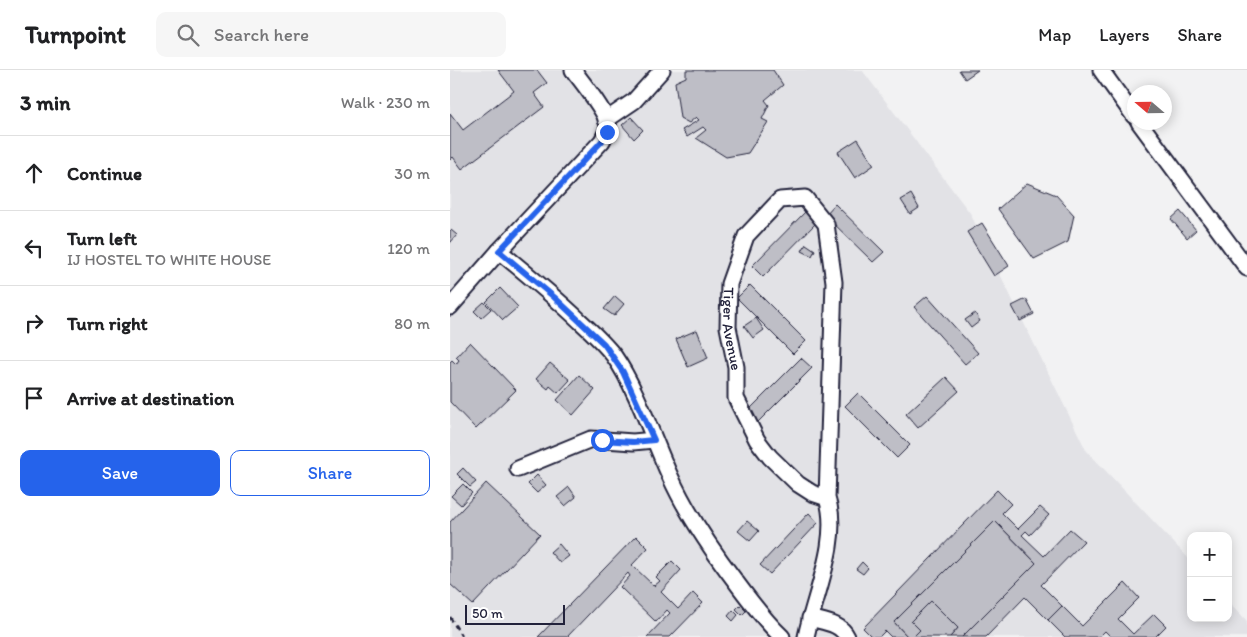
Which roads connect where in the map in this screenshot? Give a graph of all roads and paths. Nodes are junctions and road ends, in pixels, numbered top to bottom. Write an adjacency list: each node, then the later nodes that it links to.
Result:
1 (573, 70): 5 (street)
2 (662, 70): 5 (street)
3 (1101, 70): 4 (street)
4 (1127, 106)
5 (606, 120): 7 (street)
6 (1145, 130): 8 (street)
7 (499, 251): 9 (street); 10 (street)
8 (1247, 268)
9 (450, 308)
10 (654, 440): 11 (street); 16 (street)
11 (518, 469)
12 (827, 498): 12 (street, Tiger Avenue); 14 (street, Tiger Avenue)
13 (450, 617): 15 (path)
14 (810, 618): 17 (street, Tiger Avenue); 18 (street)
15 (462, 637)
16 (782, 637)
17 (806, 637)
18 (847, 637)

